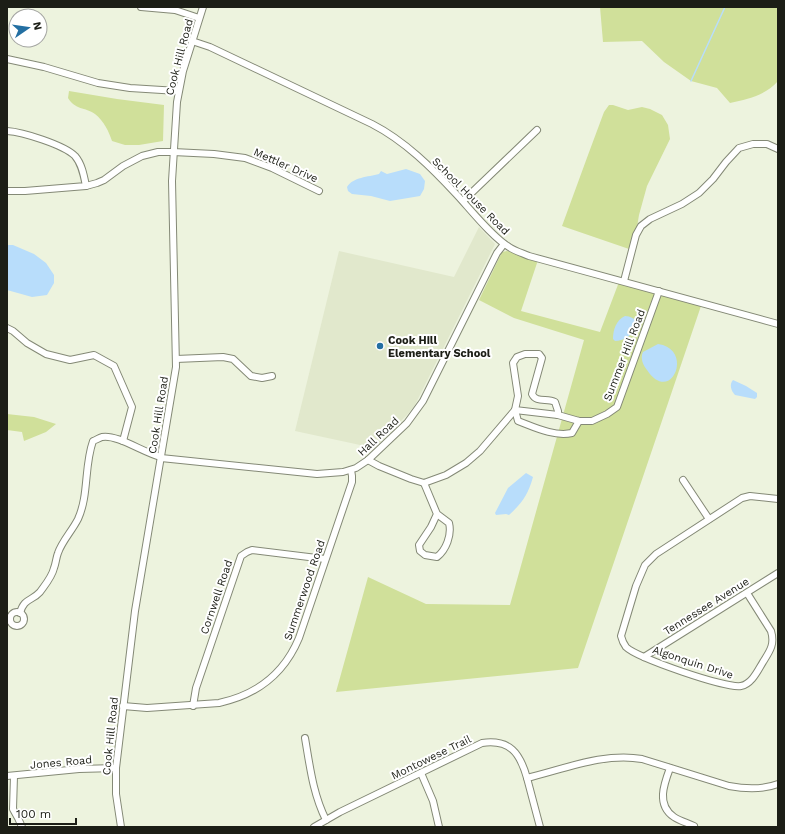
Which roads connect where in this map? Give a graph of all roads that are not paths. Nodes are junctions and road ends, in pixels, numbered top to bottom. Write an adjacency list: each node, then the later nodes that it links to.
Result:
1 (141, 7): 3 (street)
2 (203, 7): 3 (street, Cook Hill Road)
3 (199, 18): 4 (street, Cook Hill Road)
4 (192, 41): 6 (street, Cook Hill Road); 14 (street, School House Road)
5 (7, 59): 6 (street)
6 (178, 92): 10 (street, Cook Hill Road)
7 (537, 130): 14 (street)
8 (7, 131): 11 (street)
9 (778, 149): 16 (street)
10 (173, 152): 11 (street, Mettler Drive); 13 (street, Mettler Drive); 20 (street, Cook Hill Road)
11 (86, 186): 12 (street, Mettler Drive)
12 (7, 191)
13 (319, 191)
14 (463, 201): 15 (street, School House Road)
15 (504, 244): 16 (street, School House Road); 27 (street, Hall Road)
16 (624, 281): 17 (street, School House Road)
17 (658, 291): 18 (street, School House Road); 24 (street, Summer Hill Road)
18 (778, 324)
19 (7, 328): 25 (street)
20 (176, 359): 21 (street); 26 (street, Cook Hill Road)
21 (272, 376)
22 (515, 410): 23 (street, Summer Hill Road); 23 (street); 24 (street); 30 (street)
23 (558, 415): 24 (street, Summer Hill Road)
24 (579, 421)
25 (123, 441): 26 (street, Hall Road); 37 (street, Hall Road)
26 (161, 457): 28 (street, Hall Road); 39 (street, Cook Hill Road)
27 (368, 460): 28 (street, Hall Road); 30 (street)
28 (351, 470): 34 (street, Summerwood Road)
29 (683, 480): 33 (street)
30 (424, 483): 32 (street)
31 (778, 499): 33 (street, Algonquin Drive)
32 (437, 514): 32 (street)
33 (709, 519): 38 (street, Algonquin Drive)
34 (326, 559): 40 (street, Summerwood Road); 40 (street, Cornwell Road)
35 (778, 572): 36 (street, Tennessee Avenue)
36 (747, 593): 38 (street, Tennessee Avenue); 38 (street, Algonquin Drive)
37 (20, 613)
38 (644, 657)
39 (123, 706): 40 (street, Summerwood Road); 42 (street, Cook Hill Road)
40 (193, 706)
41 (305, 738): 50 (street)
42 (116, 768): 46 (street, Jones Road); 53 (street, Cook Hill Road)
43 (670, 768): 47 (street); 48 (street); 51 (street)
44 (421, 773): 47 (street, Montowese Trail); 50 (street, Montowese Trail); 55 (street)
45 (7, 776): 46 (street, Jones Road)
46 (14, 776): 49 (street)
47 (528, 778): 56 (street, Montowese Trail)
48 (778, 784)
49 (10, 809): 52 (street)
50 (326, 820): 54 (street, Montowese Trail)
51 (694, 826)
52 (22, 827)
53 (120, 827)
54 (314, 827)
55 (439, 827)
56 (540, 827)

